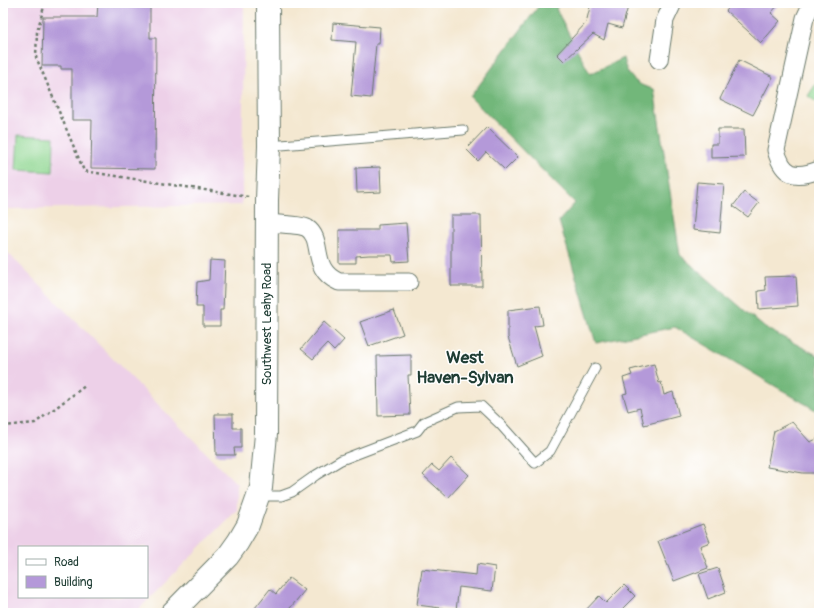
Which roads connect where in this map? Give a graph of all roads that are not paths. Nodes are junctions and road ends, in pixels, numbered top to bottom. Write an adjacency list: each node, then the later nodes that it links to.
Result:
1 (268, 3): 6 (street, Southwest Leahy Road)
2 (673, 3): 4 (street)
3 (812, 3): 7 (street)
4 (658, 60)
5 (463, 130): 6 (lane)
6 (269, 146): 8 (street, Southwest Leahy Road)
7 (819, 170)
8 (266, 223): 9 (street); 11 (street, Southwest Leahy Road)
9 (409, 282)
10 (595, 368): 11 (lane)
11 (259, 496): 12 (street, Southwest Leahy Road)
12 (172, 613)

